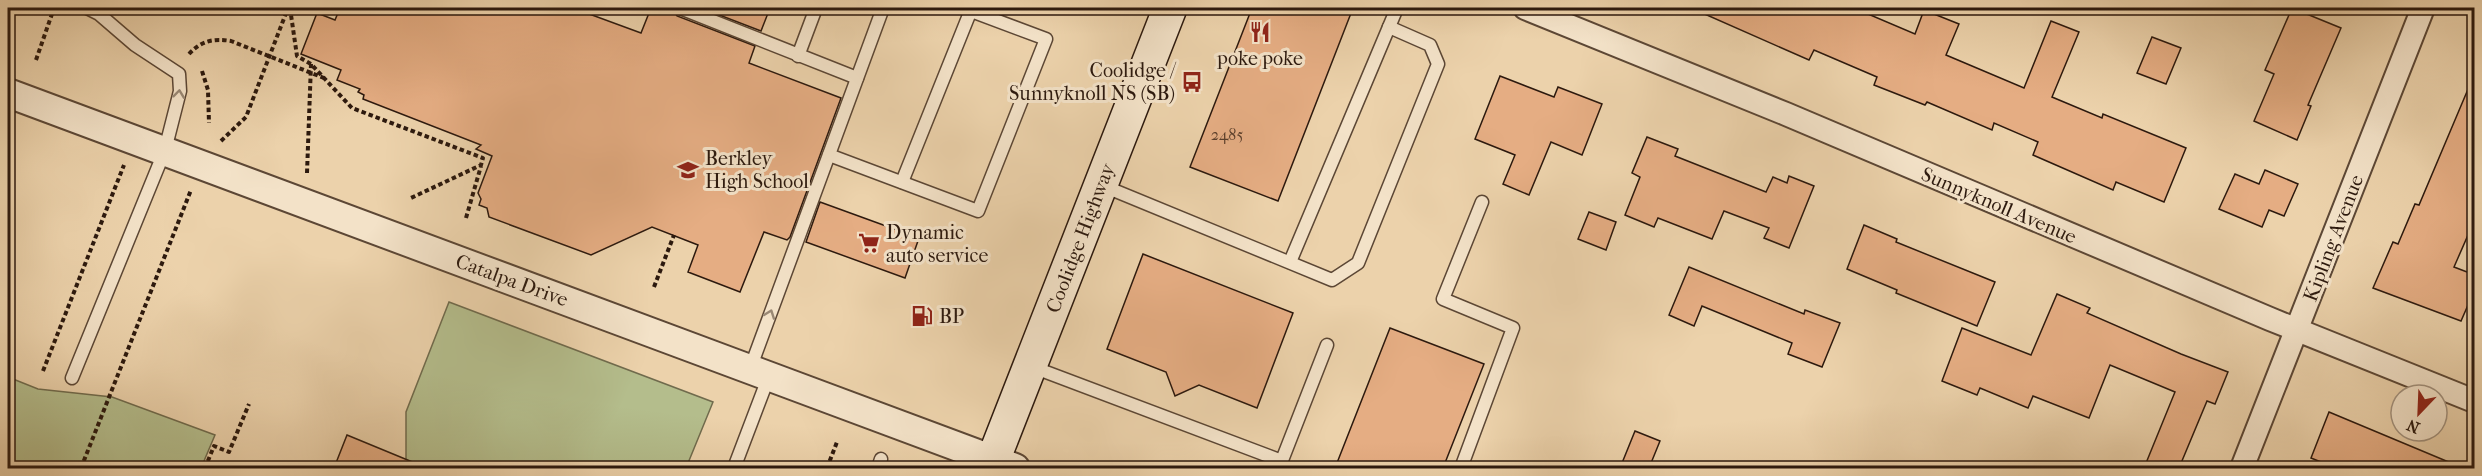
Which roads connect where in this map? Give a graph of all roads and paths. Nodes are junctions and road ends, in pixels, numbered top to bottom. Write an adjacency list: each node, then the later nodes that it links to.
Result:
1 (54, 8): 16 (path)
2 (87, 8): 23 (lane, one-way to 2)
3 (289, 8): 14 (path); 17 (path)
4 (680, 8): 15 (lane)
5 (816, 8): 15 (lane)
6 (883, 8): 20 (lane)
7 (1170, 8): 29 (main road, Coolidge Highway)
8 (1397, 8): 12 (lane)
9 (1524, 8): 37 (street, Sunnyknoll Avenue)
10 (2423, 8): 37 (street, Kipling Avenue)
11 (967, 9): 28 (lane); 28 (lane)
12 (1389, 27): 35 (lane); 35 (lane)
13 (189, 54): 14 (path)
14 (269, 56): 18 (path); 22 (path)
15 (798, 56): 20 (lane)
16 (36, 60)
17 (311, 64): 18 (path); 19 (path)
18 (311, 73): 19 (path); 27 (path)
19 (324, 78): 26 (path)
20 (857, 78): 24 (lane)
21 (8, 93): 23 (street, Catalpa Drive)
22 (216, 145)
23 (165, 150): 41 (street, Catalpa Drive); 42 (lane)
24 (829, 155): 28 (lane); 41 (lane, one-way to 24)
25 (126, 160): 40 (path)
26 (481, 165): 31 (path); 33 (path)
27 (307, 180)
28 (902, 182)
29 (1100, 184): 35 (lane); 39 (main road, Coolidge Highway)
30 (192, 187): 48 (path)
31 (411, 198)
32 (1482, 202): 52 (lane)
33 (466, 218)
34 (674, 235): 36 (path)
35 (1290, 262)
36 (654, 287)
37 (2296, 329): 43 (street, Sunnyknoll Avenue); 53 (street, Kipling Avenue)
38 (1327, 345): 46 (lane)
39 (1030, 366): 46 (lane); 47 (main road, Coolidge Highway)
40 (43, 371)
41 (760, 373): 47 (street, Catalpa Drive); 50 (lane)
42 (72, 378)
43 (2475, 401)
44 (249, 404): 49 (path)
45 (837, 442): 51 (path)
46 (1280, 465)
47 (1000, 466)
48 (81, 468)
49 (205, 468)
50 (734, 468)
51 (826, 468)
52 (1461, 468)
53 (2242, 468)

